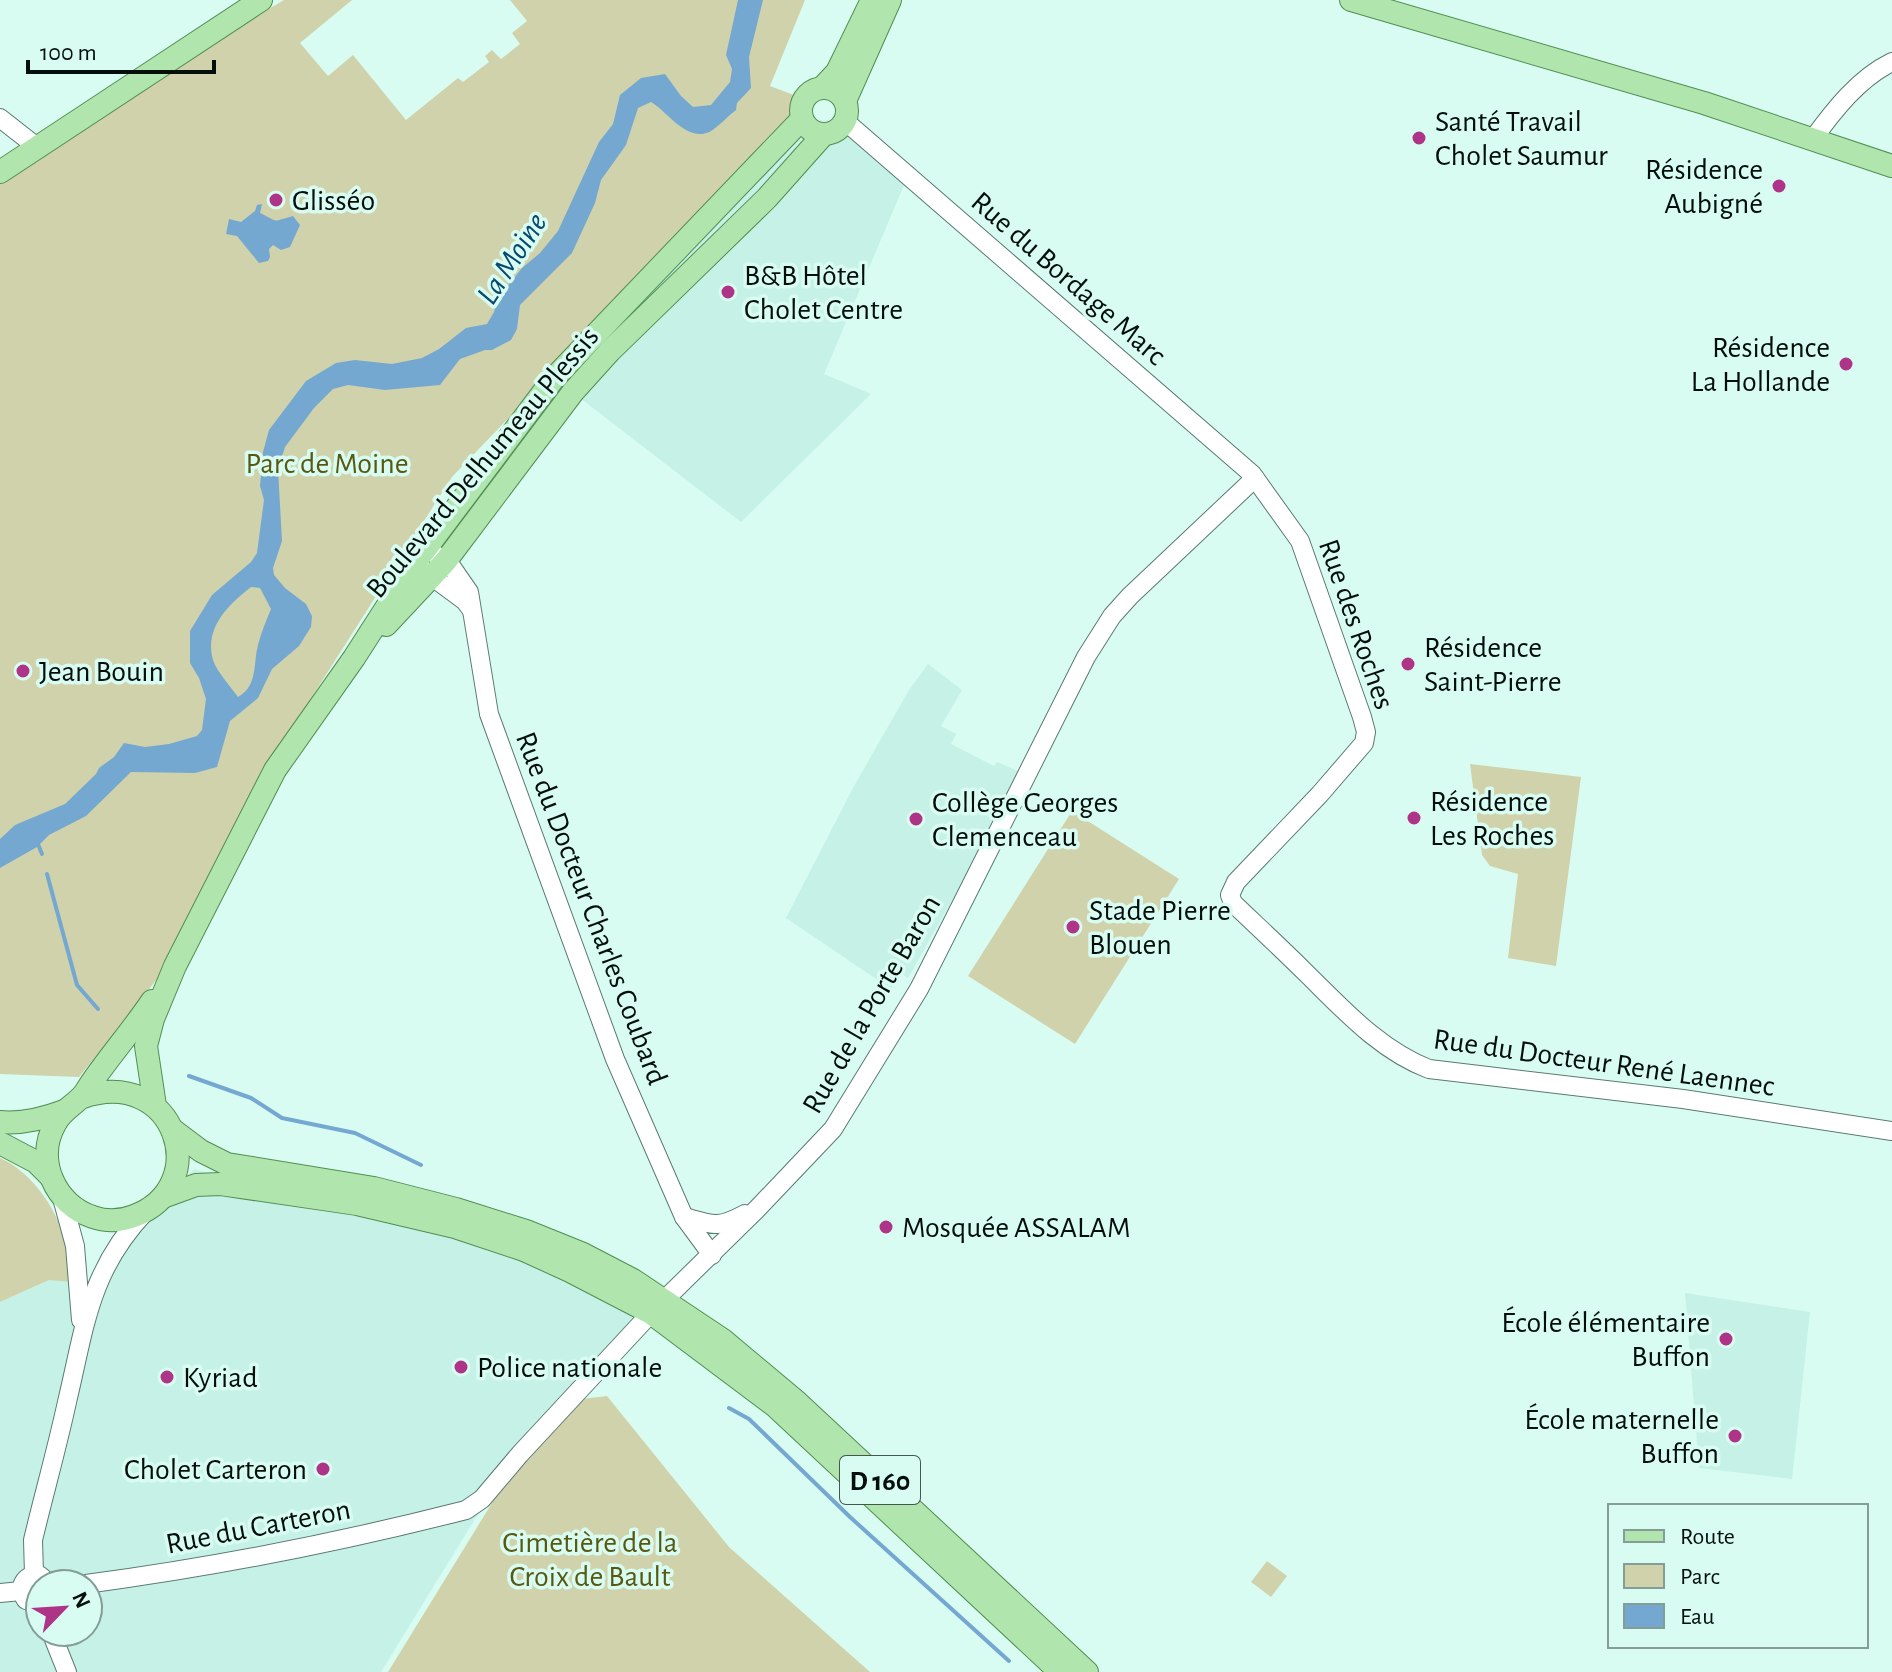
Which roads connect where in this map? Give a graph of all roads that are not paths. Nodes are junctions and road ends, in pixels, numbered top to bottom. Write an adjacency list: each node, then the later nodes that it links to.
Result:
1 (261, 0): 12 (main road)
2 (872, 0): 6 (main road)
3 (890, 0): 7 (main road)
4 (1351, 0): 11 (main road)
5 (1892, 62): 11 (street)
6 (822, 88): 7 (main road); 9 (main road)
7 (845, 111): 10 (main road); 15 (street, Rue du Bordage Marc)
8 (0, 118): 12 (street)
9 (802, 119): 10 (main road); 16 (main road, Boulevard Delhumeau Plessis)
10 (824, 134): 16 (main road, Boulevard Delhumeau Plessis)
11 (1813, 139): 13 (main road)
12 (37, 147): 14 (main road)
13 (1892, 166)
14 (0, 172)
15 (1255, 478): 17 (street, Rue des Roches); 29 (street, Rue de la Porte Baron)
16 (430, 570): 18 (main road, Boulevard Delhumeau Plessis); 31 (street, Rue du Docteur Charles Coubard)
17 (1230, 895): 24 (street, Rue du Docteur René Laennec)
18 (175, 966): 19 (main road, Boulevard Delhumeau Plessis); 20 (main road, Boulevard Delhumeau Plessis)
19 (83, 1097): 20 (main road); 21 (main road)
20 (155, 1106): 23 (main road)
21 (64, 1111): 22 (main road); 26 (main road)
22 (0, 1122)
23 (173, 1130): 27 (main road); 33 (main road, D 160)
24 (1892, 1131)
25 (0, 1143): 26 (main road)
26 (50, 1176): 28 (main road)
27 (163, 1197): 30 (main road); 33 (main road, D 160)
28 (62, 1198): 30 (main road); 34 (street)
29 (756, 1210): 31 (street); 32 (street, Rue de la Porte Baron)
30 (145, 1212): 34 (street)
31 (684, 1217): 32 (street, Rue du Docteur Charles Coubard)
32 (712, 1255): 33 (street, Rue de la Porte Baron)
33 (657, 1306): 37 (street, Rue du Carteron); 43 (main road, D 160); 44 (main road, D 160)
34 (82, 1335): 35 (street)
35 (39, 1568)
36 (24, 1582): 38 (street)
37 (104, 1582)
38 (21, 1591): 39 (street); 40 (street)
39 (0, 1593)
40 (24, 1596)
41 (57, 1648): 42 (street)
42 (67, 1672)
43 (1060, 1672)
44 (1087, 1672)

